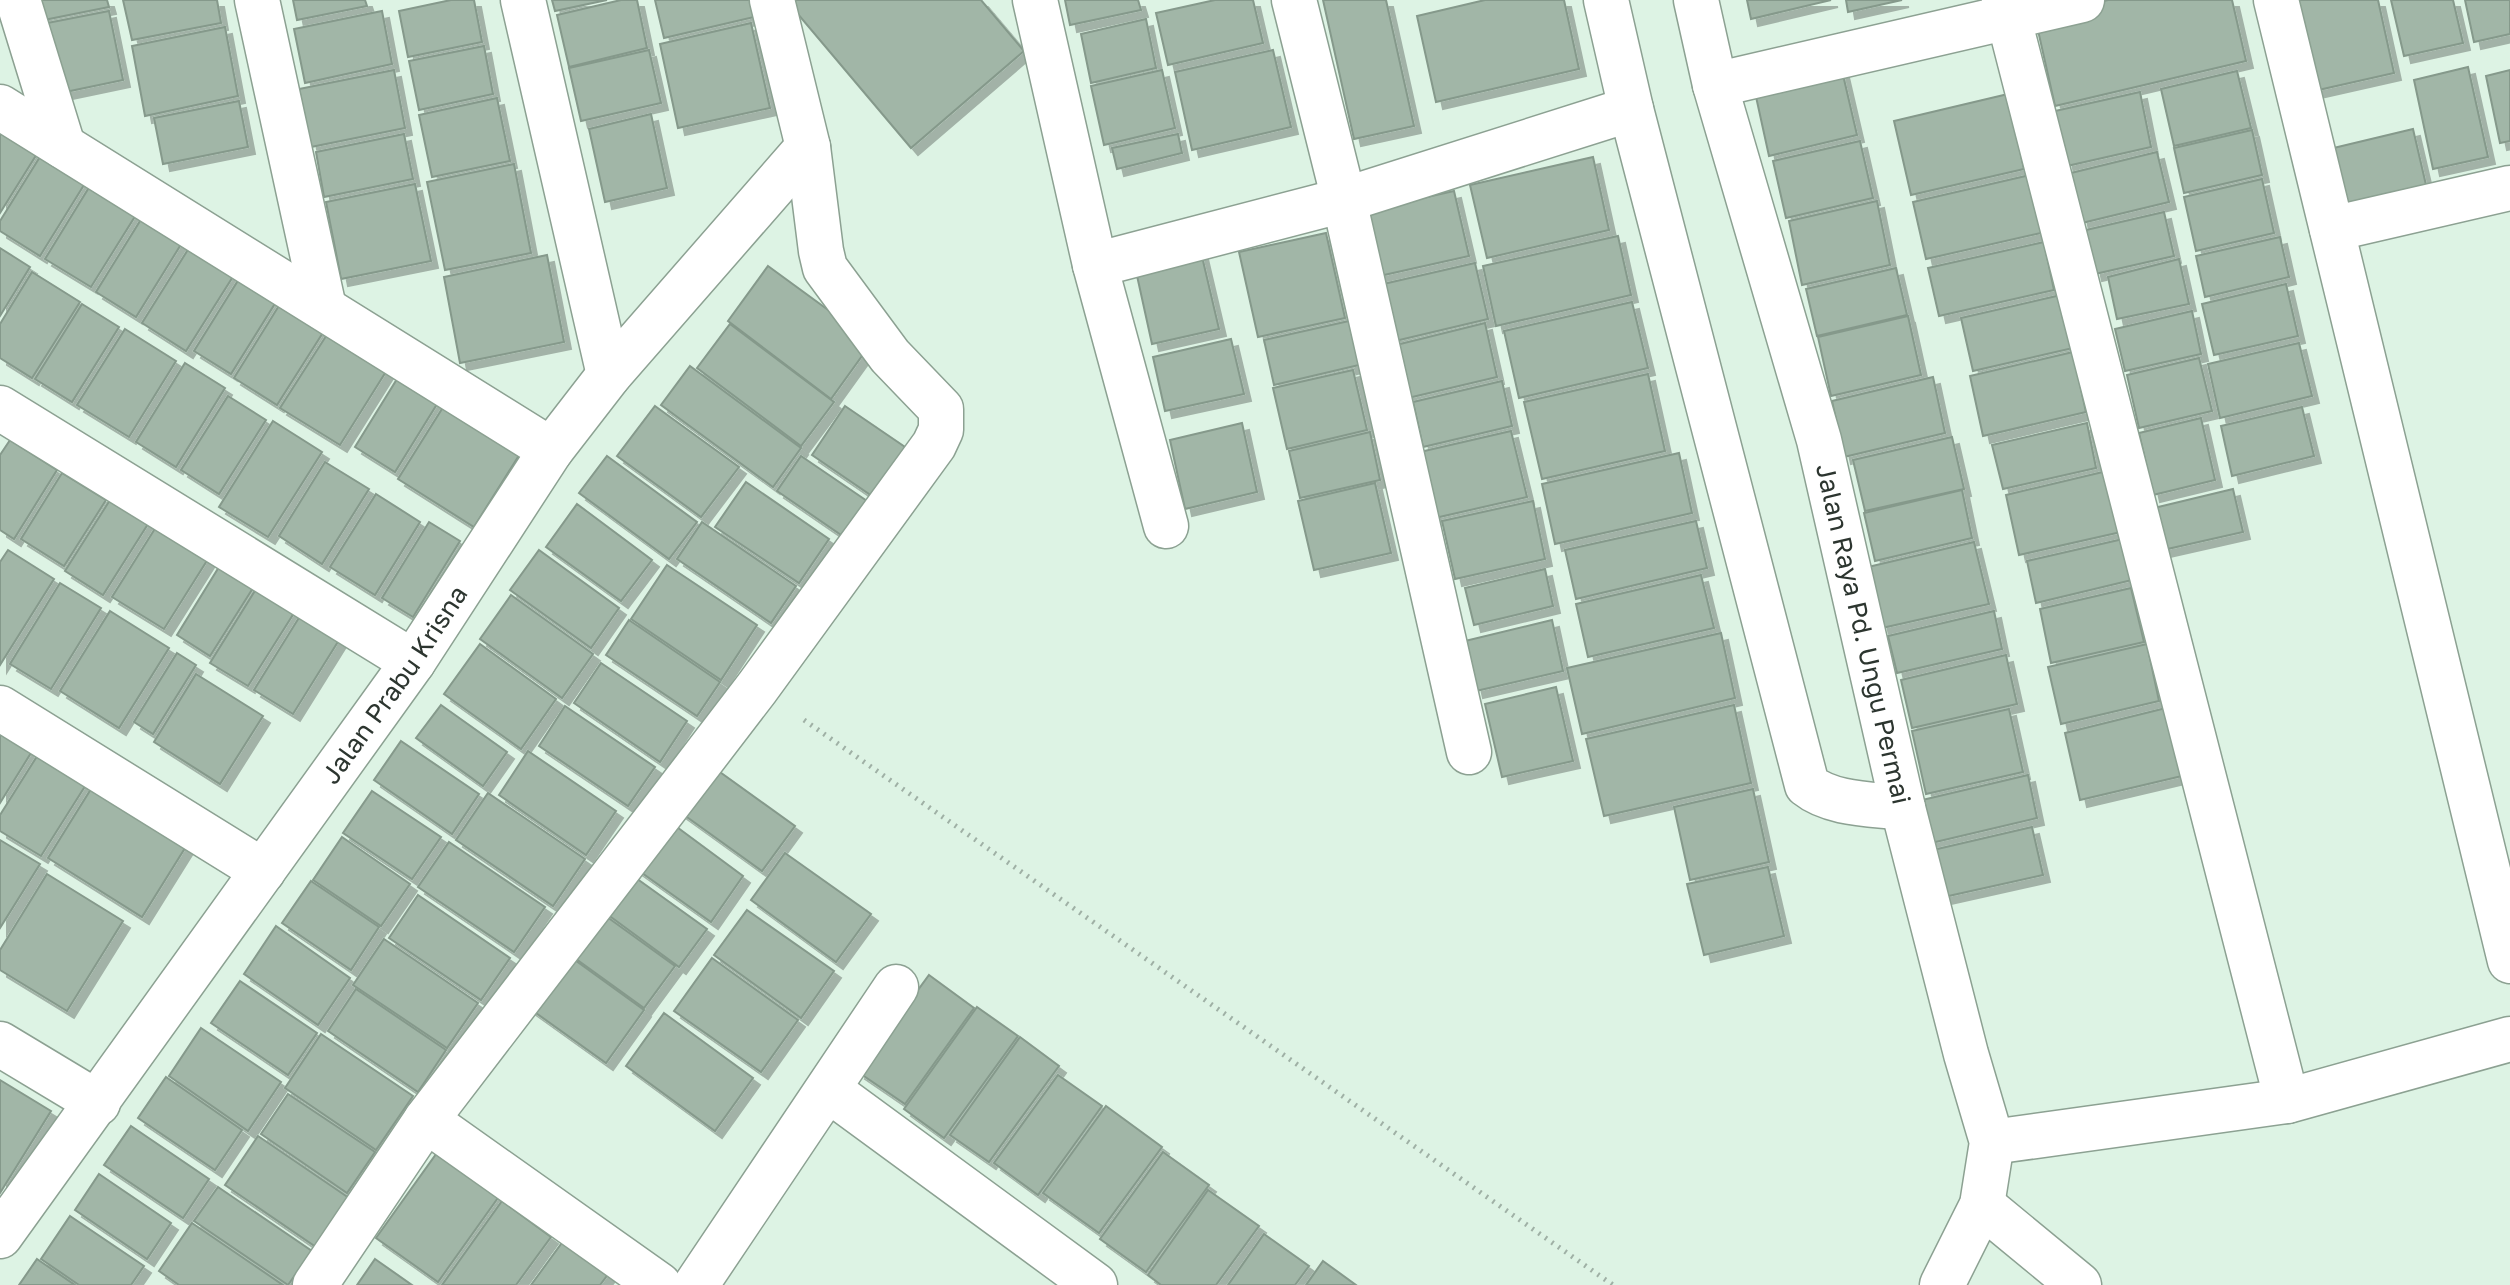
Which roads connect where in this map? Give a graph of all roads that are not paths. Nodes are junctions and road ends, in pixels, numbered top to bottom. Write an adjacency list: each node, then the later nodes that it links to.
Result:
1 (18, 0): 15 (street)
2 (257, 0): 21 (street)
3 (523, 0): 22 (street)
4 (772, 0): 16 (street)
5 (1035, 0): 20 (street)
6 (1294, 0): 18 (street)
7 (1606, 0): 14 (street, Jalan Raya Pd. Ungu Permai)
8 (1696, 0): 12 (street, Jalan Raya Pd. Ungu Permai)
9 (2082, 0): 11 (street)
10 (2276, 0): 19 (street)
11 (2006, 9): 12 (street); 36 (street)
12 (1715, 85): 29 (street, Jalan Raya Pd. Ungu Permai)
13 (0, 107): 15 (street)
14 (1631, 109): 18 (street); 29 (street, Jalan Raya Pd. Ungu Permai)
15 (63, 146): 21 (street)
16 (808, 147): 22 (street, Jalan Prabu Krisna); 38 (street)
17 (2510, 188): 19 (street)
18 (1344, 200): 20 (street); 28 (street)
19 (2332, 229): 31 (street)
20 (1095, 265): 25 (street)
21 (324, 308): 24 (street)
22 (609, 375): 24 (street, Jalan Prabu Krisna)
23 (0, 408): 26 (street)
24 (551, 450): 26 (street, Jalan Prabu Krisna)
25 (1166, 526)
26 (413, 662): 30 (street, Jalan Prabu Krisna)
27 (0, 708): 30 (street)
28 (1469, 752)
29 (1903, 808): 39 (street)
30 (263, 871): 37 (street, Jalan Prabu Krisna)
31 (2510, 961)
32 (896, 987): 35 (street)
33 (2510, 1039): 36 (street)
34 (0, 1044): 37 (street)
35 (829, 1090): 44 (street); 45 (street)
36 (2287, 1101): 39 (street)
37 (98, 1103): 41 (street, Jalan Prabu Krisna)
38 (426, 1120): 42 (street); 43 (street)
39 (1992, 1142): 40 (street)
40 (1982, 1205): 46 (street); 47 (street)
41 (0, 1236)
42 (315, 1285)
43 (659, 1285)
44 (696, 1285)
45 (1095, 1285)
46 (1942, 1285)
47 (2079, 1285)

